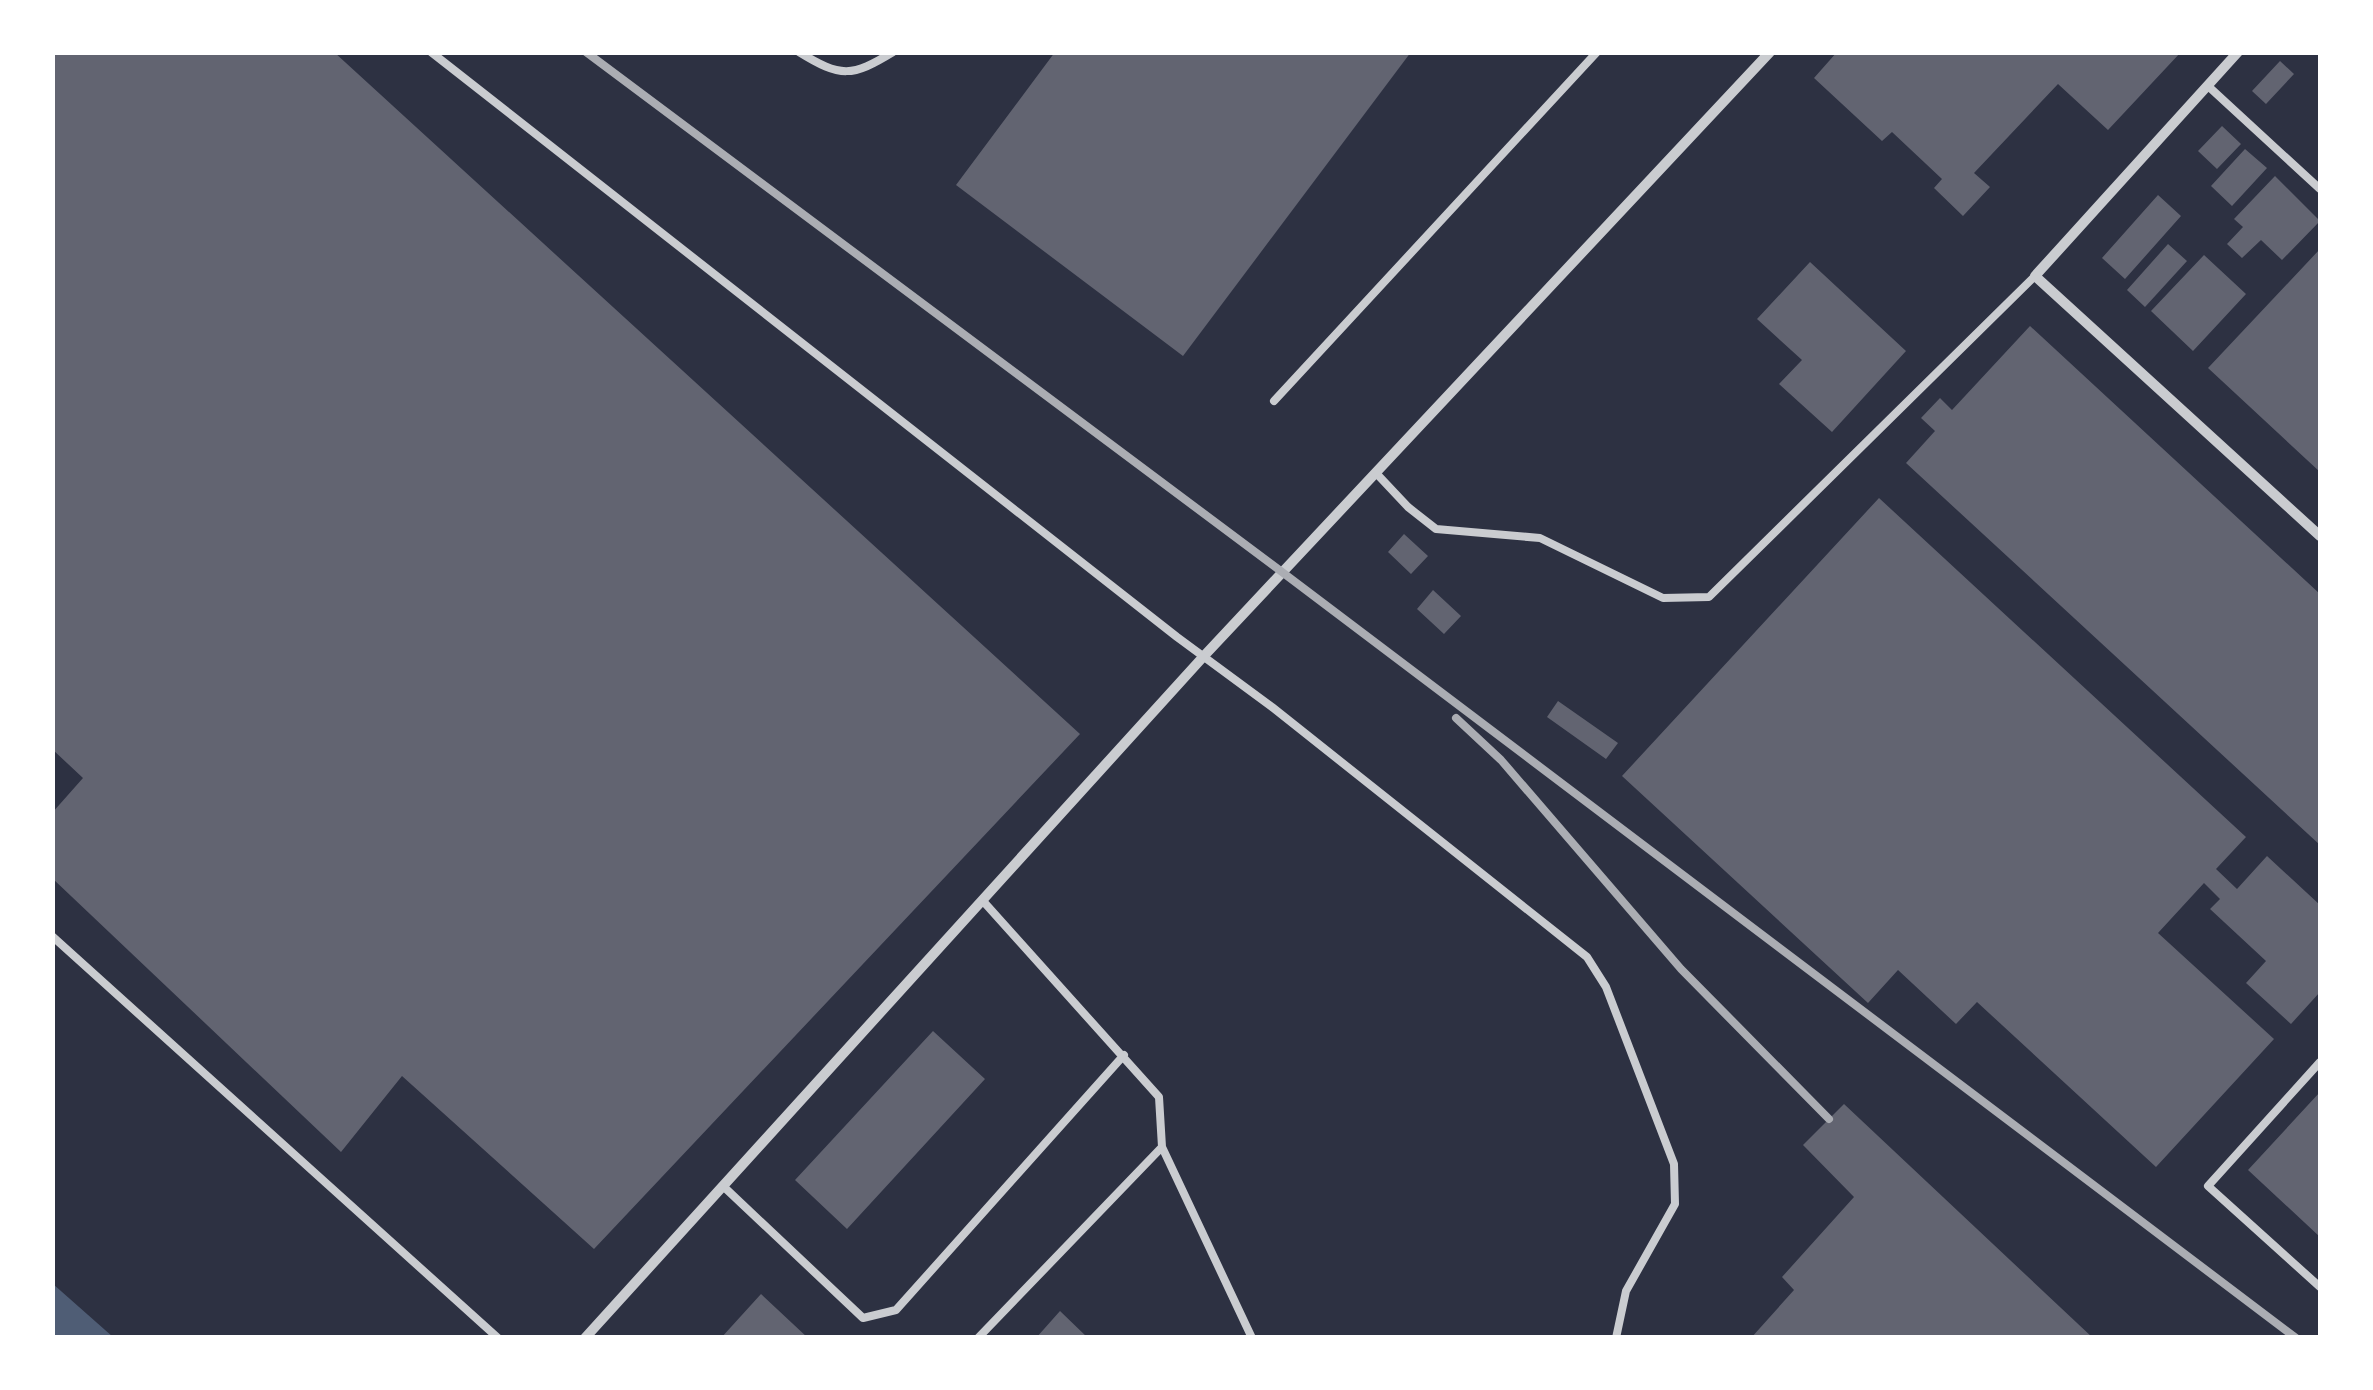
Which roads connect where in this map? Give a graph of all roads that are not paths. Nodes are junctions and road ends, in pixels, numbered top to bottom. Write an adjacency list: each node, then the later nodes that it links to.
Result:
1 (431, 52): 13 (lane)
2 (800, 52): 3 (lane)
3 (893, 52)
4 (1597, 52): 10 (lane)
5 (1770, 52): 11 (street)
6 (2238, 52): 7 (street)
7 (2208, 86): 8 (lane); 9 (street)
8 (2320, 189)
9 (2035, 276): 11 (lane); 12 (street)
10 (1274, 401)
11 (1376, 473): 13 (street)
12 (2320, 536)
13 (1203, 657): 14 (street); 25 (lane)
14 (983, 901): 16 (lane); 19 (street)
15 (52, 936): 21 (lane)
16 (1124, 1055): 18 (lane); 19 (lane)
17 (2320, 1062): 20 (lane)
18 (1162, 1147): 23 (lane); 24 (lane)
19 (723, 1186): 22 (street)
20 (2320, 1287)
21 (498, 1338)
22 (585, 1338)
23 (978, 1338)
24 (1252, 1338)
25 (1616, 1338)

